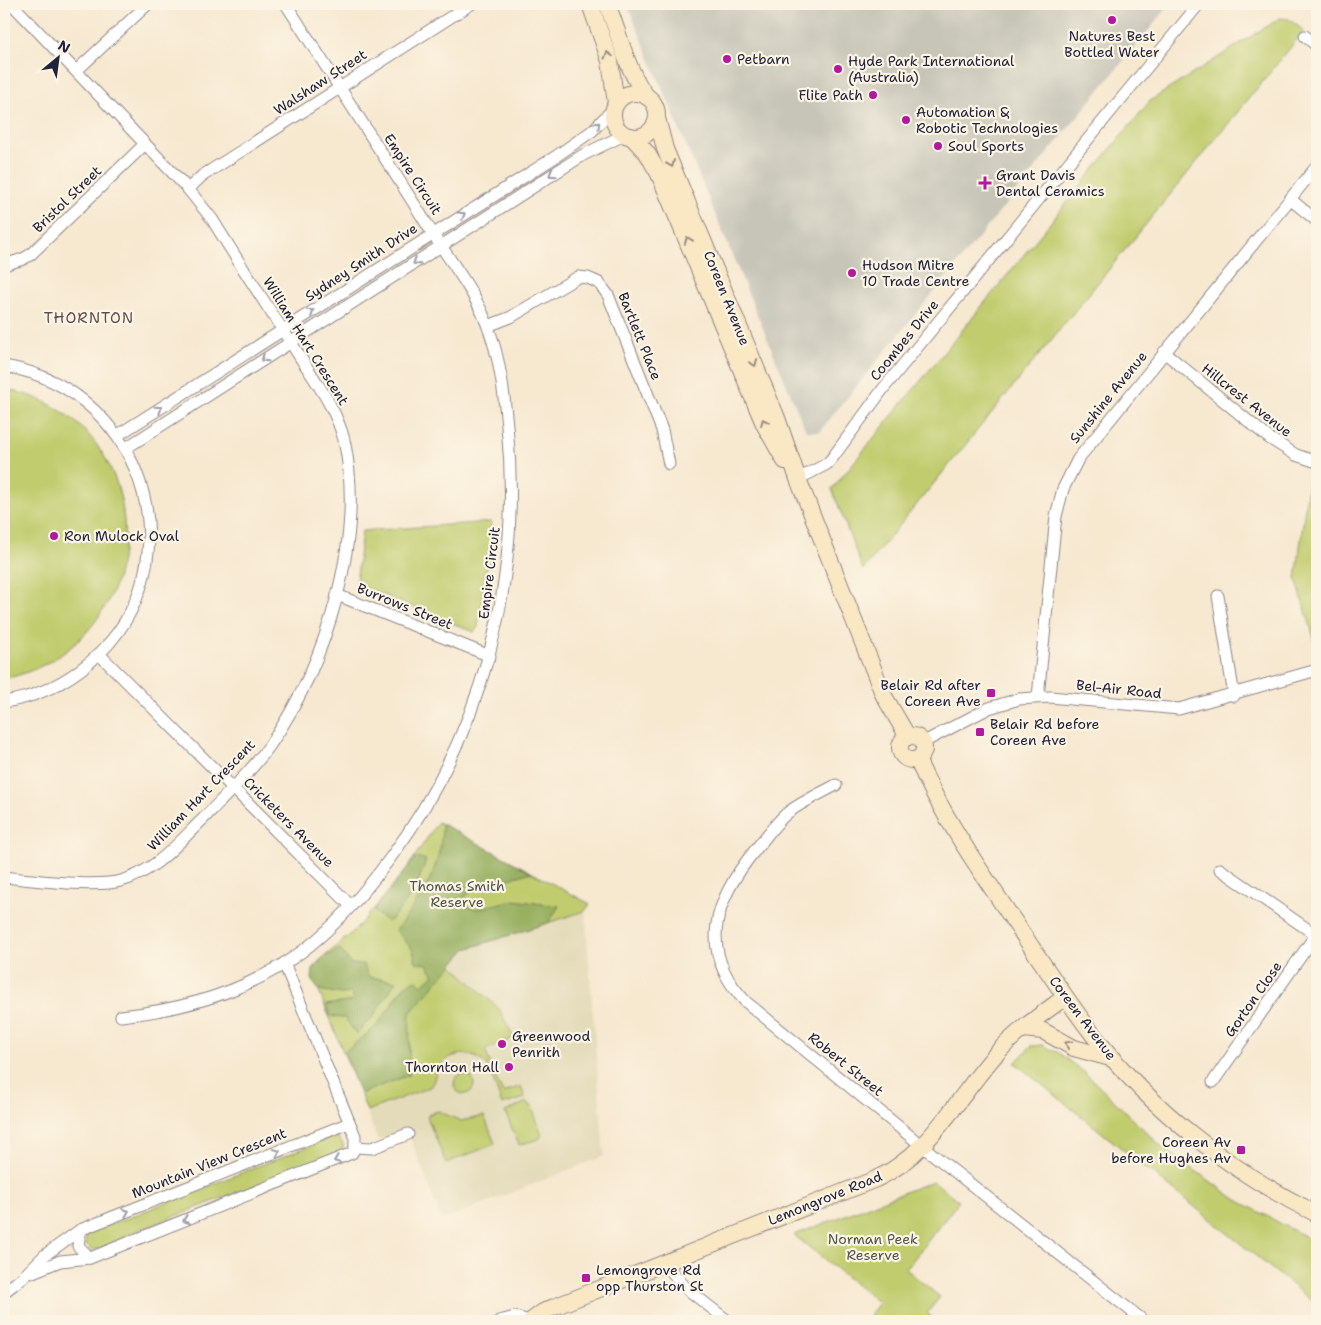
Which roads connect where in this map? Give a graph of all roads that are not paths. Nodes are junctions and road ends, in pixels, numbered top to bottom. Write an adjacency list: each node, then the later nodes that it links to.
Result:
1 (12, 4): 10 (street, William Hart Crescent)
2 (148, 4): 10 (street)
3 (286, 4): 11 (street, Empire Circuit)
4 (471, 4): 11 (street, Walshaw Street)
5 (590, 4): 13 (street, one-way to 5)
6 (607, 4): 12 (street)
7 (1199, 4): 33 (street, Coombes Drive)
8 (1305, 36): 9 (street)
9 (1317, 46)
10 (76, 71): 16 (street, William Hart Crescent)
11 (340, 88): 18 (street, Walshaw Street); 21 (street, Empire Circuit)
12 (648, 97): 13 (street); 14 (street)
13 (615, 105): 15 (street); 21 (street, Sydney Smith Drive, one-way to 13)
14 (657, 118): 15 (street); 33 (street, Coreen Avenue, one-way to 33)
15 (628, 135): 22 (street, one-way to 22); 33 (street, Coreen Avenue, one-way to 15)
16 (145, 144): 18 (street, William Hart Crescent); 23 (street, Bristol Street)
17 (1317, 166): 19 (street, Sunshine Avenue)
18 (188, 189): 25 (street, William Hart Crescent)
19 (1290, 199): 20 (street); 27 (street, Sunshine Avenue)
20 (1317, 222)
21 (433, 234): 22 (street, Empire Circuit); 25 (street, Sydney Smith Drive, one-way to 21)
22 (441, 247): 24 (street, Empire Circuit); 26 (street, one-way to 26)
23 (4, 265)
24 (488, 326): 32 (street, Bartlett Place); 37 (street, Empire Circuit)
25 (282, 330): 26 (street, William Hart Crescent); 29 (street, Sydney Smith Drive, one-way to 25)
26 (290, 343): 30 (street, one-way to 30); 34 (street, William Hart Crescent)
27 (1164, 352): 31 (street, Hillcrest Avenue); 40 (street, Sunshine Avenue)
28 (4, 366): 29 (street)
29 (118, 435): 30 (street)
30 (126, 448): 36 (street)
31 (1317, 462)
32 (669, 464)
33 (798, 478): 42 (street, Coreen Avenue)
34 (337, 595): 37 (street, Burrows Street); 44 (street, William Hart Crescent)
35 (1218, 596): 39 (street)
36 (98, 654): 41 (street); 44 (street, Cricketers Avenue)
37 (490, 656): 47 (street, Empire Circuit)
38 (1317, 670): 39 (street, Bel-Air Road)
39 (1234, 696): 40 (street, Bel-Air Road)
40 (1038, 697): 42 (street, Bel-Air Road)
41 (4, 702)
42 (915, 740): 50 (street, Coreen Avenue)
43 (836, 785): 57 (street, Robert Street)
44 (233, 788): 46 (street, William Hart Crescent); 47 (street, Cricketers Avenue)
45 (1220, 869): 48 (street)
46 (4, 877)
47 (351, 906): 49 (street, Empire Circuit)
48 (1317, 934): 54 (street, Gorton Close)
49 (284, 963): 51 (street, Empire Circuit); 55 (street)
50 (1065, 997): 52 (street, Lemongrove Road); 53 (street, Coreen Avenue)
51 (121, 1016)
52 (1023, 1029): 53 (street, one-way to 52); 57 (street, Lemongrove Road)
53 (1114, 1059): 59 (street, Coreen Avenue)
54 (1213, 1082)
55 (350, 1123): 58 (street); 60 (street, Mountain View Crescent, one-way to 55)
56 (408, 1134): 58 (street, Mountain View Crescent)
57 (921, 1145): 62 (street, Lemongrove Road); 68 (street, Robert Street)
58 (356, 1147): 61 (street, Mountain View Crescent, one-way to 61)
59 (1317, 1214)
60 (80, 1230): 61 (street); 63 (street, Mountain View Crescent)
61 (90, 1258): 63 (street, Mountain View Crescent)
62 (664, 1263): 66 (street, Lemongrove Road); 67 (street)
63 (22, 1278): 64 (street, Mountain View Crescent)
64 (4, 1292)
65 (499, 1321): 66 (street, Lemongrove Road)
66 (530, 1321)
67 (728, 1321)
68 (1144, 1321)

